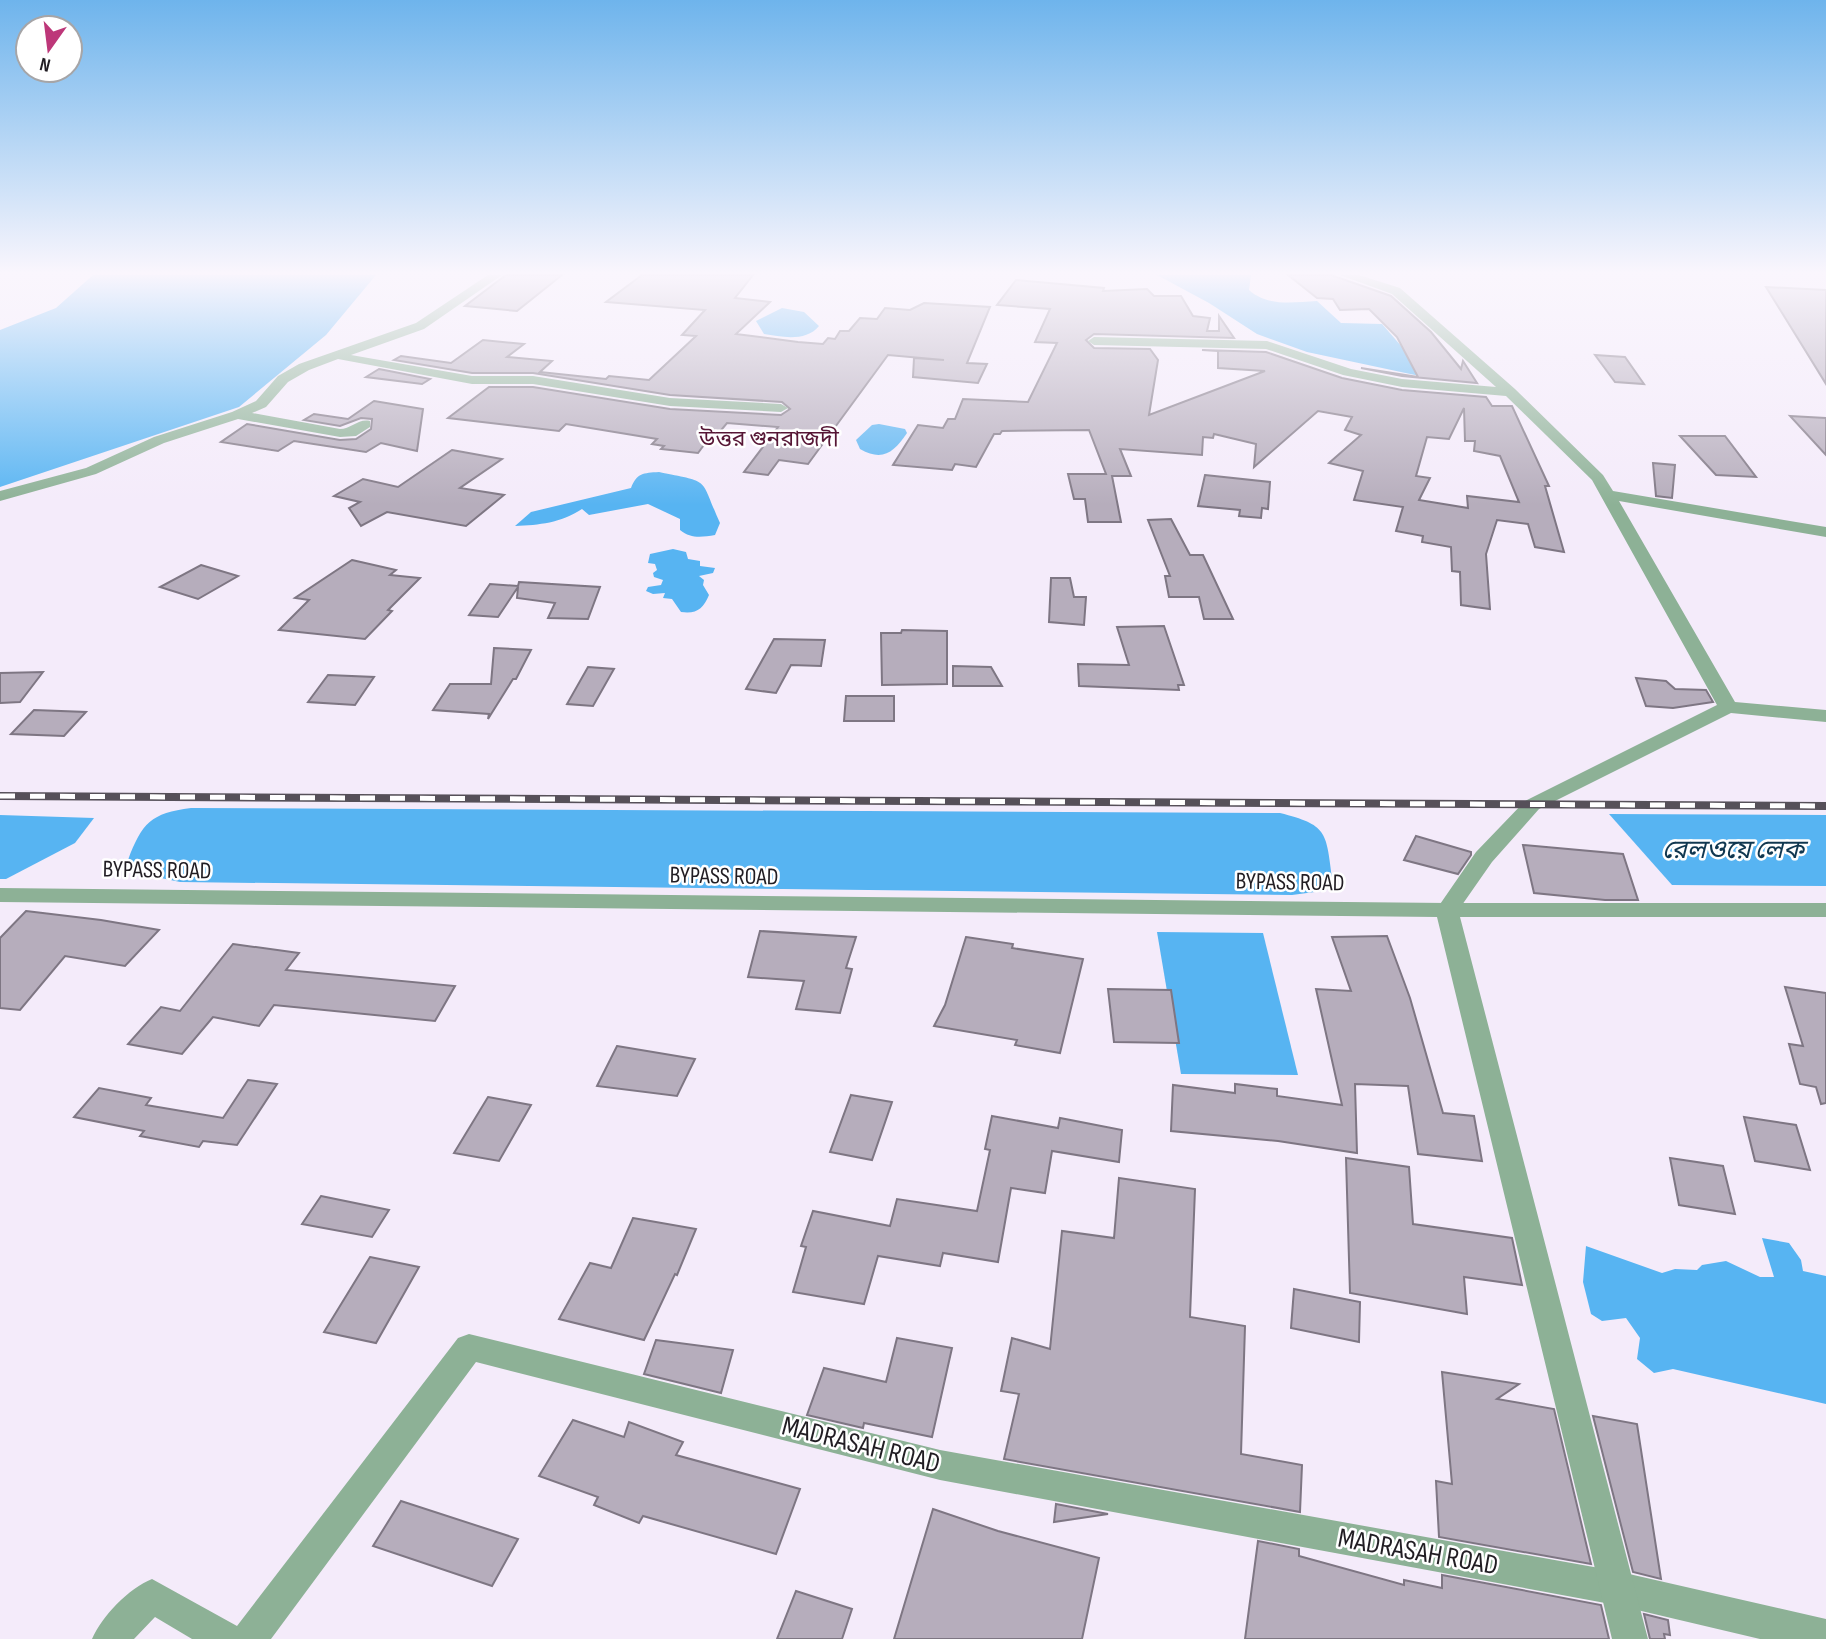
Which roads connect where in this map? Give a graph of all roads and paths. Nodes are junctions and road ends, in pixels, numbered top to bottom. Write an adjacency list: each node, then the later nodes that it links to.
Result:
1 (348, 351): 4 (street)
2 (1286, 351): 5 (street)
3 (1464, 351): 5 (street)
4 (334, 355): 6 (street); 7 (street)
5 (1510, 392): 9 (street)
6 (781, 408)
7 (237, 415): 8 (street); 10 (street)
8 (365, 424)
9 (1608, 495): 11 (street); 12 (street)
10 (0, 496)
11 (1826, 532)
12 (1728, 707): 13 (street); 15 (street)
13 (1826, 716)
14 (0, 895): 15 (street, BYPASS ROAD)
15 (1447, 910): 16 (street, BYPASS ROAD); 17 (street)
16 (1826, 910)
17 (1616, 1588): 18 (street); 21 (street, MADRASAH ROAD); 22 (street)
18 (1826, 1637)
19 (110, 1639): 20 (street)
20 (226, 1639)
21 (249, 1639)
22 (1630, 1639)

